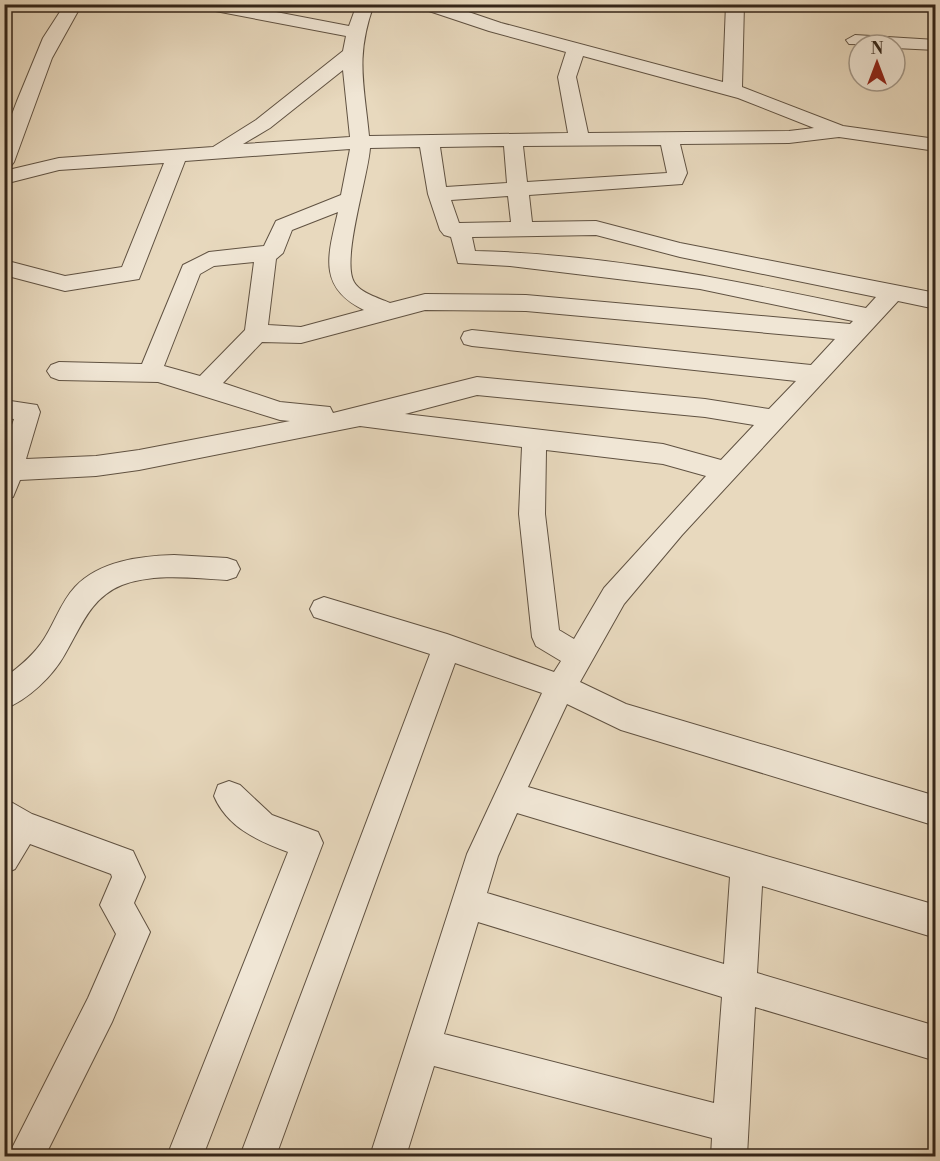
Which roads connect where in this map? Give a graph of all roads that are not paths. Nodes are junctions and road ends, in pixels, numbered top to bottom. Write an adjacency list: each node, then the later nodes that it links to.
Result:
1 (74, 4): 21 (street)
2 (205, 4): 6 (street)
3 (366, 4): 6 (street)
4 (426, 4): 9 (street)
5 (735, 4): 11 (street)
6 (354, 32): 10 (street)
7 (907, 43): 8 (street)
8 (936, 45)
9 (576, 48): 11 (street); 15 (street)
10 (351, 54): 17 (street); 19 (street)
11 (732, 92): 12 (street)
12 (839, 131): 13 (street); 18 (street)
13 (669, 138): 15 (street); 23 (street)
14 (513, 140): 15 (street); 16 (street); 23 (street)
15 (579, 140)
16 (429, 141): 17 (street); 24 (street)
17 (360, 142): 19 (street); 25 (street)
18 (936, 145)
19 (217, 152): 20 (street)
20 (178, 154): 22 (street); 29 (street)
21 (4, 162)
22 (4, 178)
23 (520, 189): 24 (street); 26 (street)
24 (438, 194): 27 (street)
25 (351, 199): 28 (street); 32 (street)
26 (522, 228): 27 (street); 30 (street)
27 (460, 230): 33 (street)
28 (266, 253): 34 (street); 37 (street)
29 (4, 267)
30 (893, 293): 31 (street); 33 (street)
31 (936, 302)
32 (388, 312): 33 (street); 34 (street)
33 (863, 325): 38 (street)
34 (256, 333): 39 (street)
35 (472, 338): 38 (street)
36 (59, 371): 37 (street)
37 (150, 373): 39 (street)
38 (817, 374): 42 (street)
39 (205, 386): 41 (street)
40 (4, 409): 45 (street)
41 (355, 417): 42 (street); 43 (street); 45 (street)
42 (775, 419): 44 (street)
43 (535, 440): 44 (street); 49 (street)
44 (725, 471): 49 (street)
45 (8, 480)
46 (227, 569): 51 (street)
47 (324, 609): 48 (street)
48 (447, 647): 50 (street); 66 (street)
49 (578, 657): 50 (street)
50 (561, 687): 53 (street); 54 (street)
51 (4, 696)
52 (229, 796): 65 (street)
53 (509, 796): 57 (street); 58 (street)
54 (936, 811)
55 (14, 820): 56 (street); 64 (street)
56 (4, 858)
57 (747, 868): 59 (street); 60 (street)
58 (468, 903): 60 (street); 62 (street)
59 (936, 922)
60 (738, 984): 61 (street); 63 (street)
61 (936, 1044)
62 (423, 1046): 63 (street); 67 (street)
63 (729, 1141)
64 (26, 1156)
65 (185, 1156)
66 (258, 1156)
67 (388, 1156)

